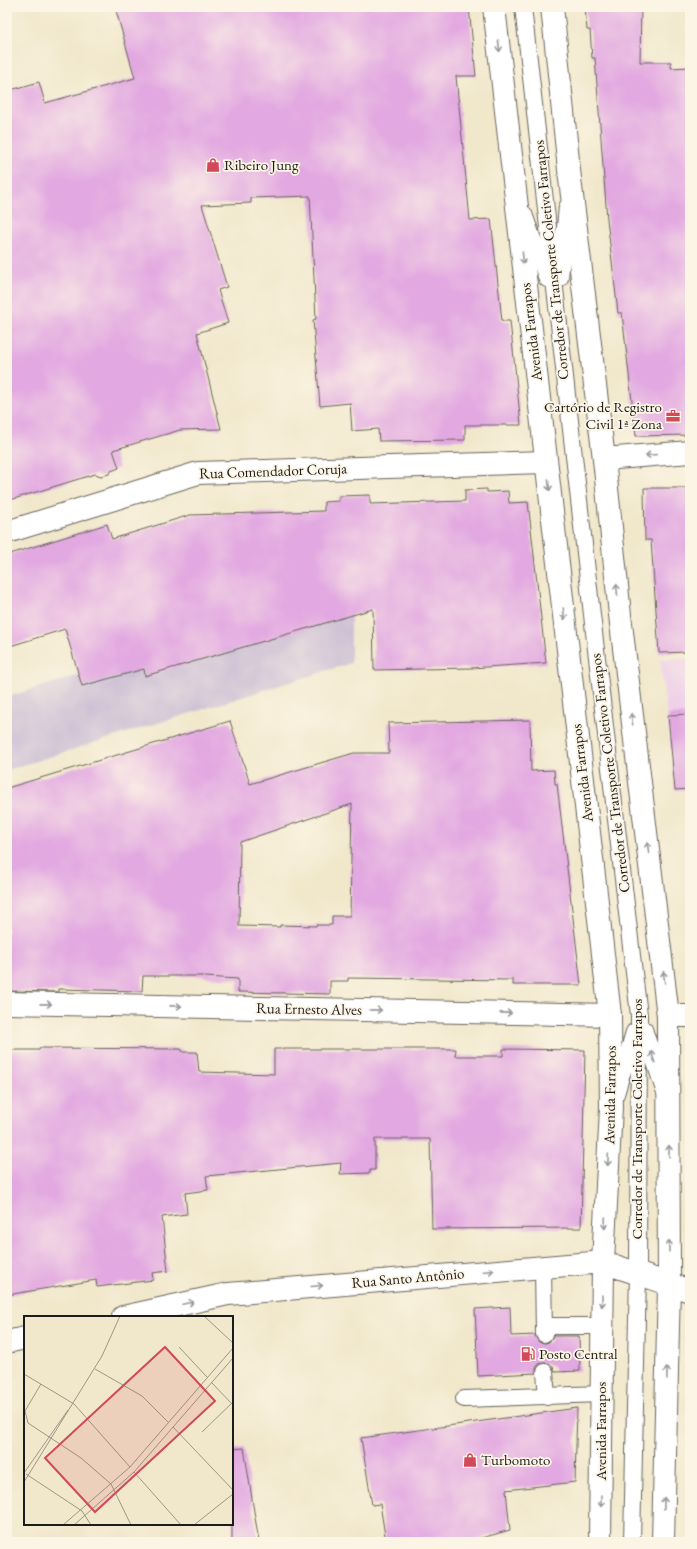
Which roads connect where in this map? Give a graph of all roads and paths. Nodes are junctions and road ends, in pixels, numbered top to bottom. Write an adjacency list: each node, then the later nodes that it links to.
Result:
1 (494, 7): 5 (main road, Avenida Farrapos, one-way to 5)
2 (523, 7): 6 (lane, Corredor de Transporte Coletivo Farrapos)
3 (552, 7): 4 (main road)
4 (570, 179): 6 (lane); 8 (main road)
5 (515, 185): 6 (lane); 9 (main road, Avenida Farrapos, one-way to 9)
6 (557, 309): 13 (lane, Corredor de Transporte Coletivo Farrapos)
7 (690, 452): 8 (main road, one-way to 8)
8 (604, 459): 14 (main road, one-way to 8)
9 (546, 462): 10 (main road, Rua Comendador Coruja); 12 (main road, Avenida Farrapos, one-way to 12)
10 (7, 532)
11 (7, 1003): 12 (main road, Rua Ernesto Alves, one-way to 12)
12 (610, 1015): 17 (main road, Avenida Farrapos)
13 (639, 1016): 16 (lane, one-way to 13); 17 (lane); 20 (lane, Corredor de Transporte Coletivo Farrapos)
14 (668, 1016): 15 (main road); 16 (main road)
15 (690, 1016)
16 (670, 1107): 21 (main road, one-way to 16)
17 (612, 1108): 18 (main road, Avenida Farrapos, one-way to 18)
18 (603, 1262): 19 (main road, Rua Santo Antônio); 20 (main road, Rua Santo Antônio); 24 (main road, Avenida Farrapos, one-way to 24)
19 (543, 1267): 23 (main road, Rua Santo Antônio, one-way to 19); 24 (lane)
20 (638, 1274): 21 (main road, Rua Santo Antônio); 32 (lane, Corredor de Transporte Coletivo Farrapos)
21 (669, 1285): 22 (main road, Rua Santo Antônio); 33 (main road, one-way to 21)
22 (690, 1291)
23 (128, 1316)
24 (602, 1326): 28 (main road, Avenida Farrapos)
25 (24, 1338): 26 (main road)
26 (7, 1342)
27 (545, 1372): 29 (lane)
28 (601, 1394): 29 (lane); 31 (main road, Avenida Farrapos, one-way to 31)
29 (547, 1397): 30 (lane)
30 (464, 1399)
31 (600, 1542)
32 (632, 1542)
33 (664, 1542)

